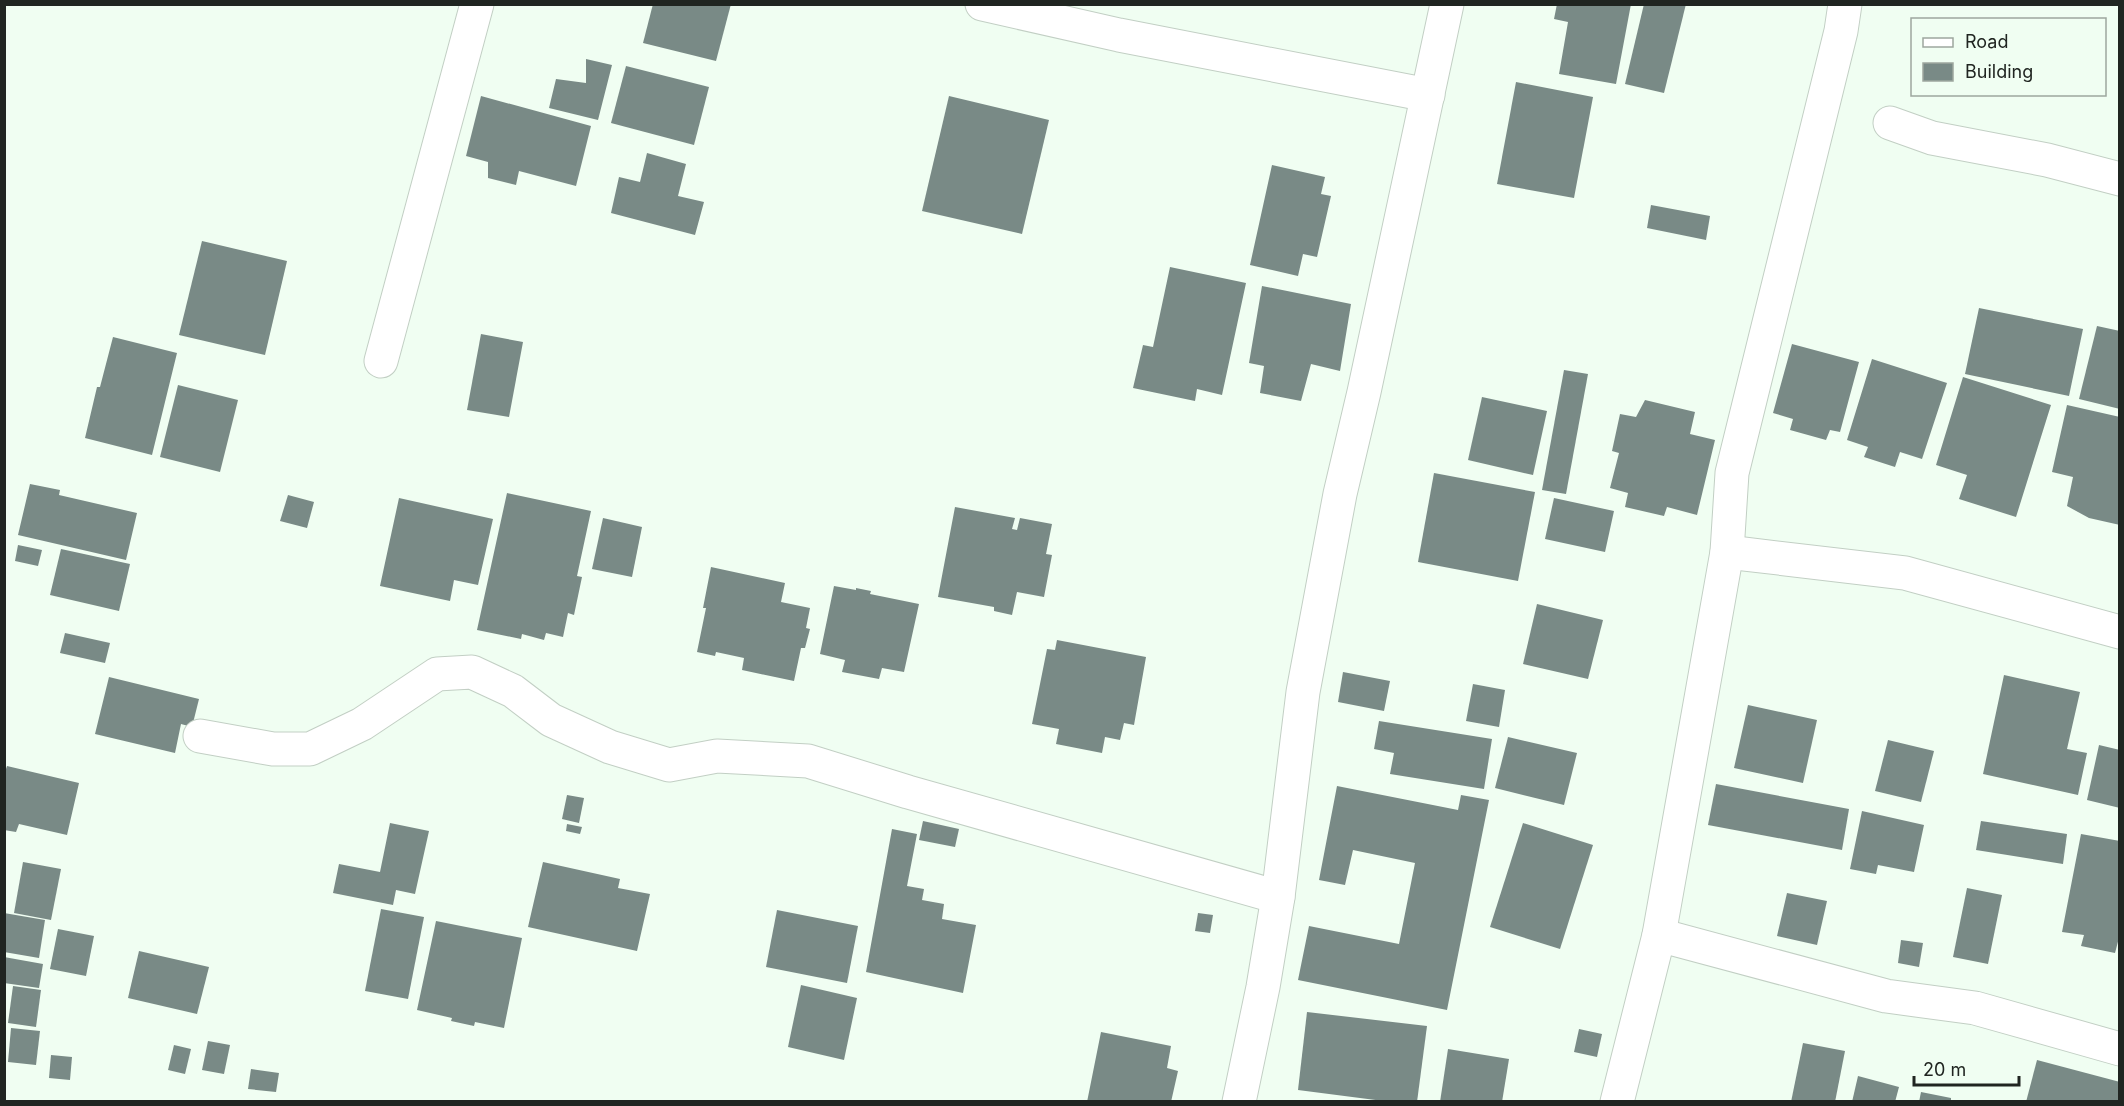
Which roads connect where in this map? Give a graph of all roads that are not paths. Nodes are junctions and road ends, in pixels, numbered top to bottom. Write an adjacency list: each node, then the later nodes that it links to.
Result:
1 (477, 4): 8 (street)
2 (982, 4): 5 (street)
3 (1447, 4): 5 (street)
4 (1845, 4): 9 (street)
5 (1428, 95): 12 (street)
6 (1890, 123): 7 (street)
7 (2120, 179)
8 (381, 361)
9 (1727, 552): 10 (street); 13 (street)
10 (2120, 632)
11 (200, 736): 12 (street)
12 (1278, 897): 15 (street)
13 (1659, 934): 14 (street); 16 (street)
14 (2120, 1048)
15 (1239, 1101)
16 (1617, 1101)

